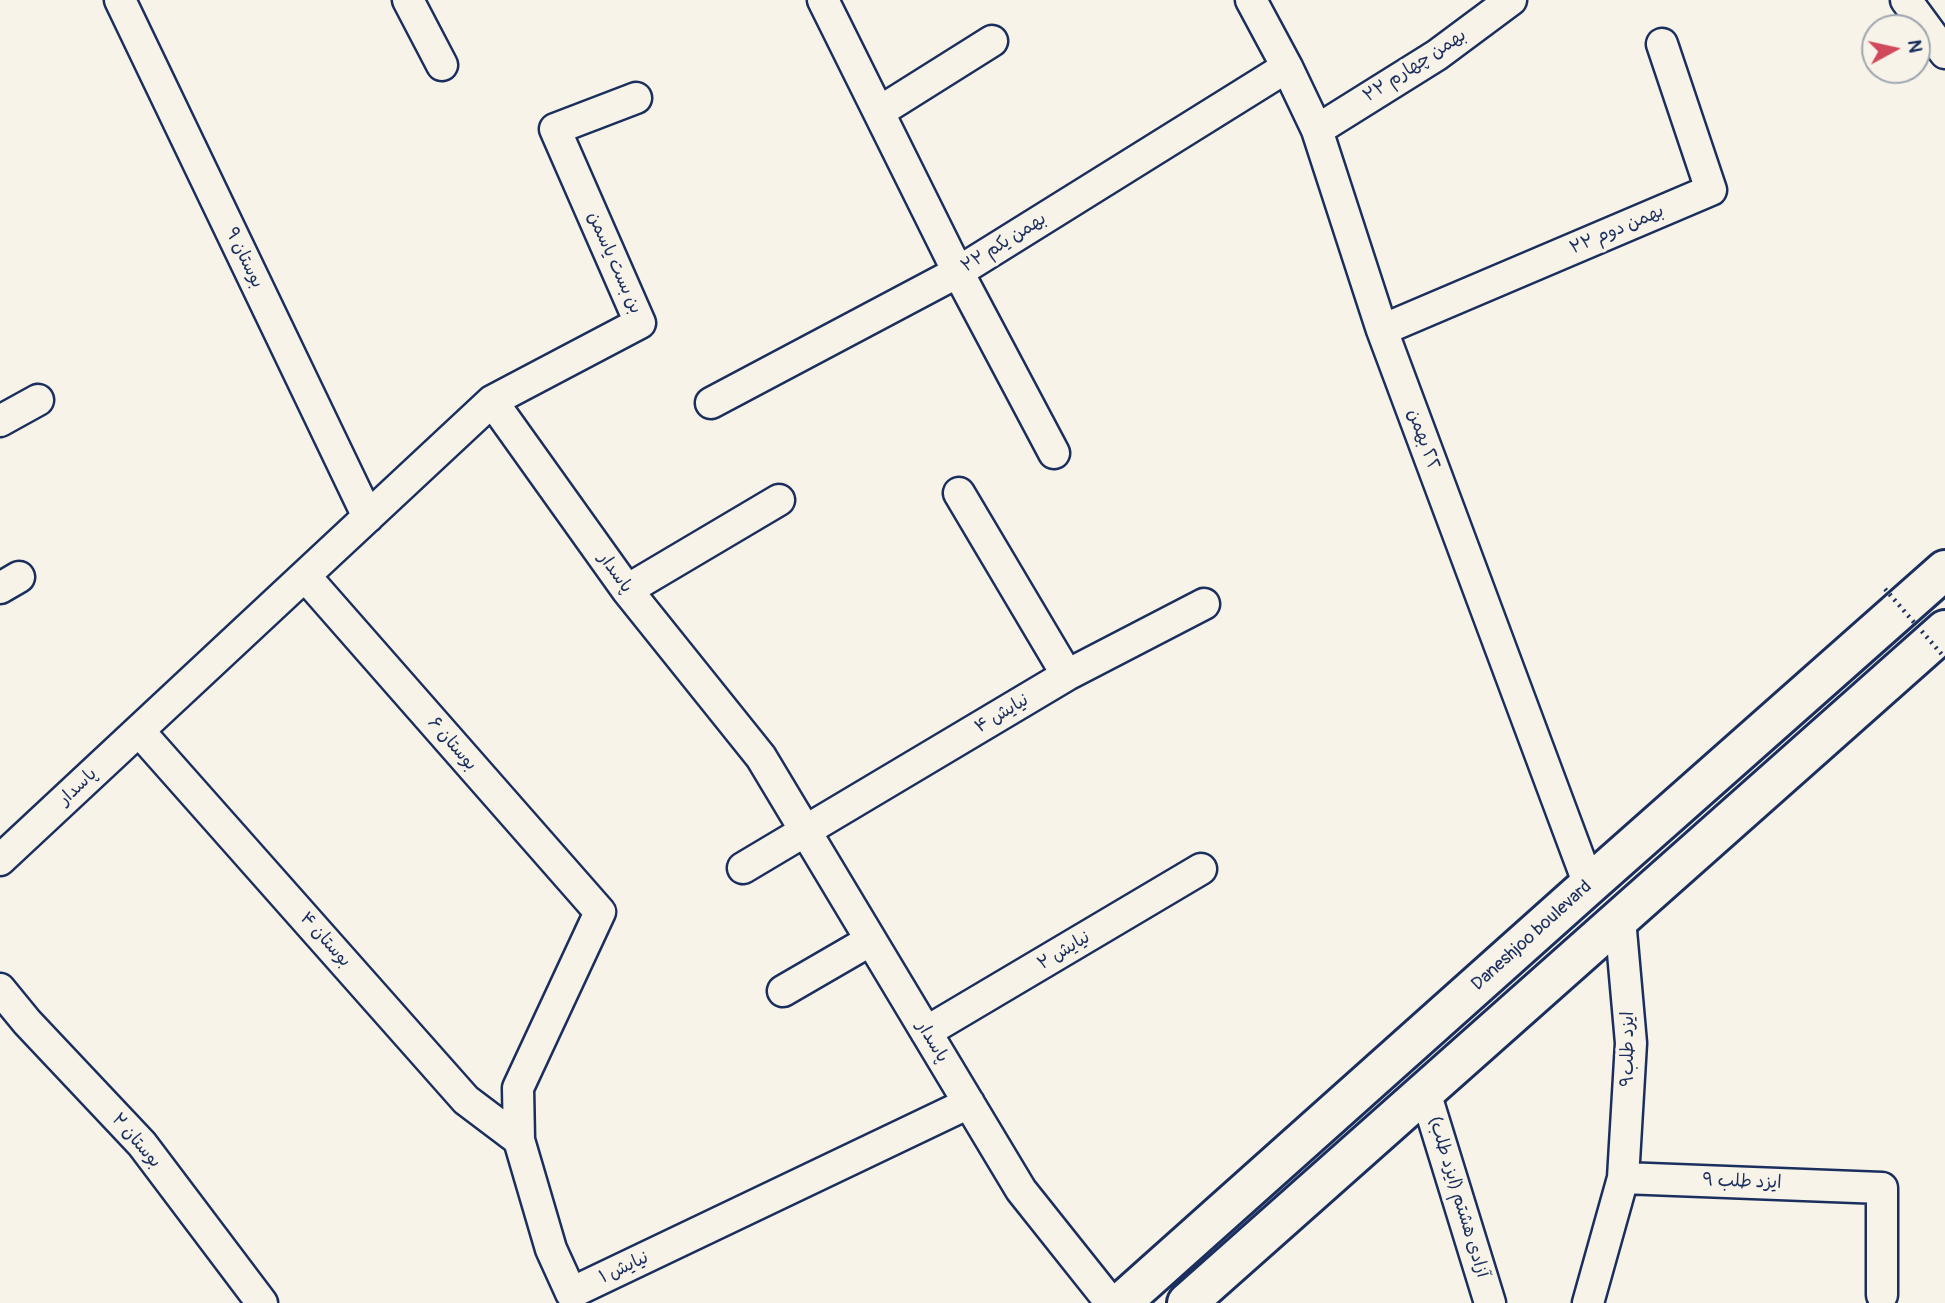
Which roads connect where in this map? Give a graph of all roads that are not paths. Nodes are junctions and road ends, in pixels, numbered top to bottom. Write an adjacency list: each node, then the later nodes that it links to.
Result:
1 (120, 0): 24 (street, بوستان ۹)
2 (408, 0): 10 (street)
3 (823, 0): 13 (street)
4 (1251, 0): 11 (street, ٢٢ بهمن)
5 (1511, 0): 14 (street, ۲۲ بهمن چهارم)
6 (1906, 0): 9 (street)
7 (992, 41): 13 (street)
8 (1662, 44): 16 (street, ۲۲ بهمن دوم)
9 (1945, 53)
10 (442, 65)
11 (1287, 67): 14 (street, ٢٢ بهمن); 15 (street, ۲۲ بهمن یکم)
12 (636, 98): 18 (street, بن بست یاسمن)
13 (879, 112): 15 (street)
14 (1317, 130): 16 (street, ٢٢ بهمن)
15 (958, 272): 19 (street, ۲۲ بهمن یکم); 21 (street)
16 (1382, 330): 36 (street, ٢٢ بهمن)
17 (38, 400): 20 (street)
18 (492, 401): 24 (street, پاسدار); 27 (street, پاسدار)
19 (711, 403)
20 (0, 421)
21 (1054, 453)
22 (959, 493): 30 (street)
23 (779, 499): 27 (street)
24 (368, 517): 26 (street, پاسدار)
25 (1945, 570): 36 (main road, Daneshjoo boulevard)
26 (304, 576): 31 (street, پاسدار); 37 (street, بوستان ۶)
27 (627, 590): 32 (street, پاسدار)
28 (1204, 604): 30 (street, نیایش ۴)
29 (1945, 630): 38 (main road)
30 (1067, 675): 32 (street, نیایش ۴)
31 (139, 731): 33 (street, پاسدار); 45 (street, بوستان ۴)
32 (806, 832): 34 (street, نیایش ۴); 39 (street, پاسدار)
33 (0, 860)
34 (743, 868)
35 (1201, 869): 42 (street, نیایش ۲)
36 (1589, 885): 50 (main road, Daneshjoo boulevard)
37 (600, 912): 45 (street, نیایش ۱)
38 (1620, 919): 43 (main road); 46 (street, ایزد طلب۹)
39 (871, 940): 41 (street); 42 (street, پاسدار)
40 (0, 989): 48 (street, بوستان ۲)
41 (783, 990)
42 (926, 1032): 44 (street, پاسدار)
43 (1425, 1092): 51 (main road); 52 (street, آزادی هشتم (ایزد طلب))
44 (970, 1103): 45 (street, نیایش ۱); 49 (street, پاسدار)
45 (519, 1140)
46 (1623, 1178): 47 (street, ایزد طلب ۹); 53 (street)
47 (1882, 1295)
48 (262, 1303)
49 (1111, 1303)
50 (1121, 1303)
51 (1187, 1303)
52 (1490, 1303)
53 (1588, 1303)

